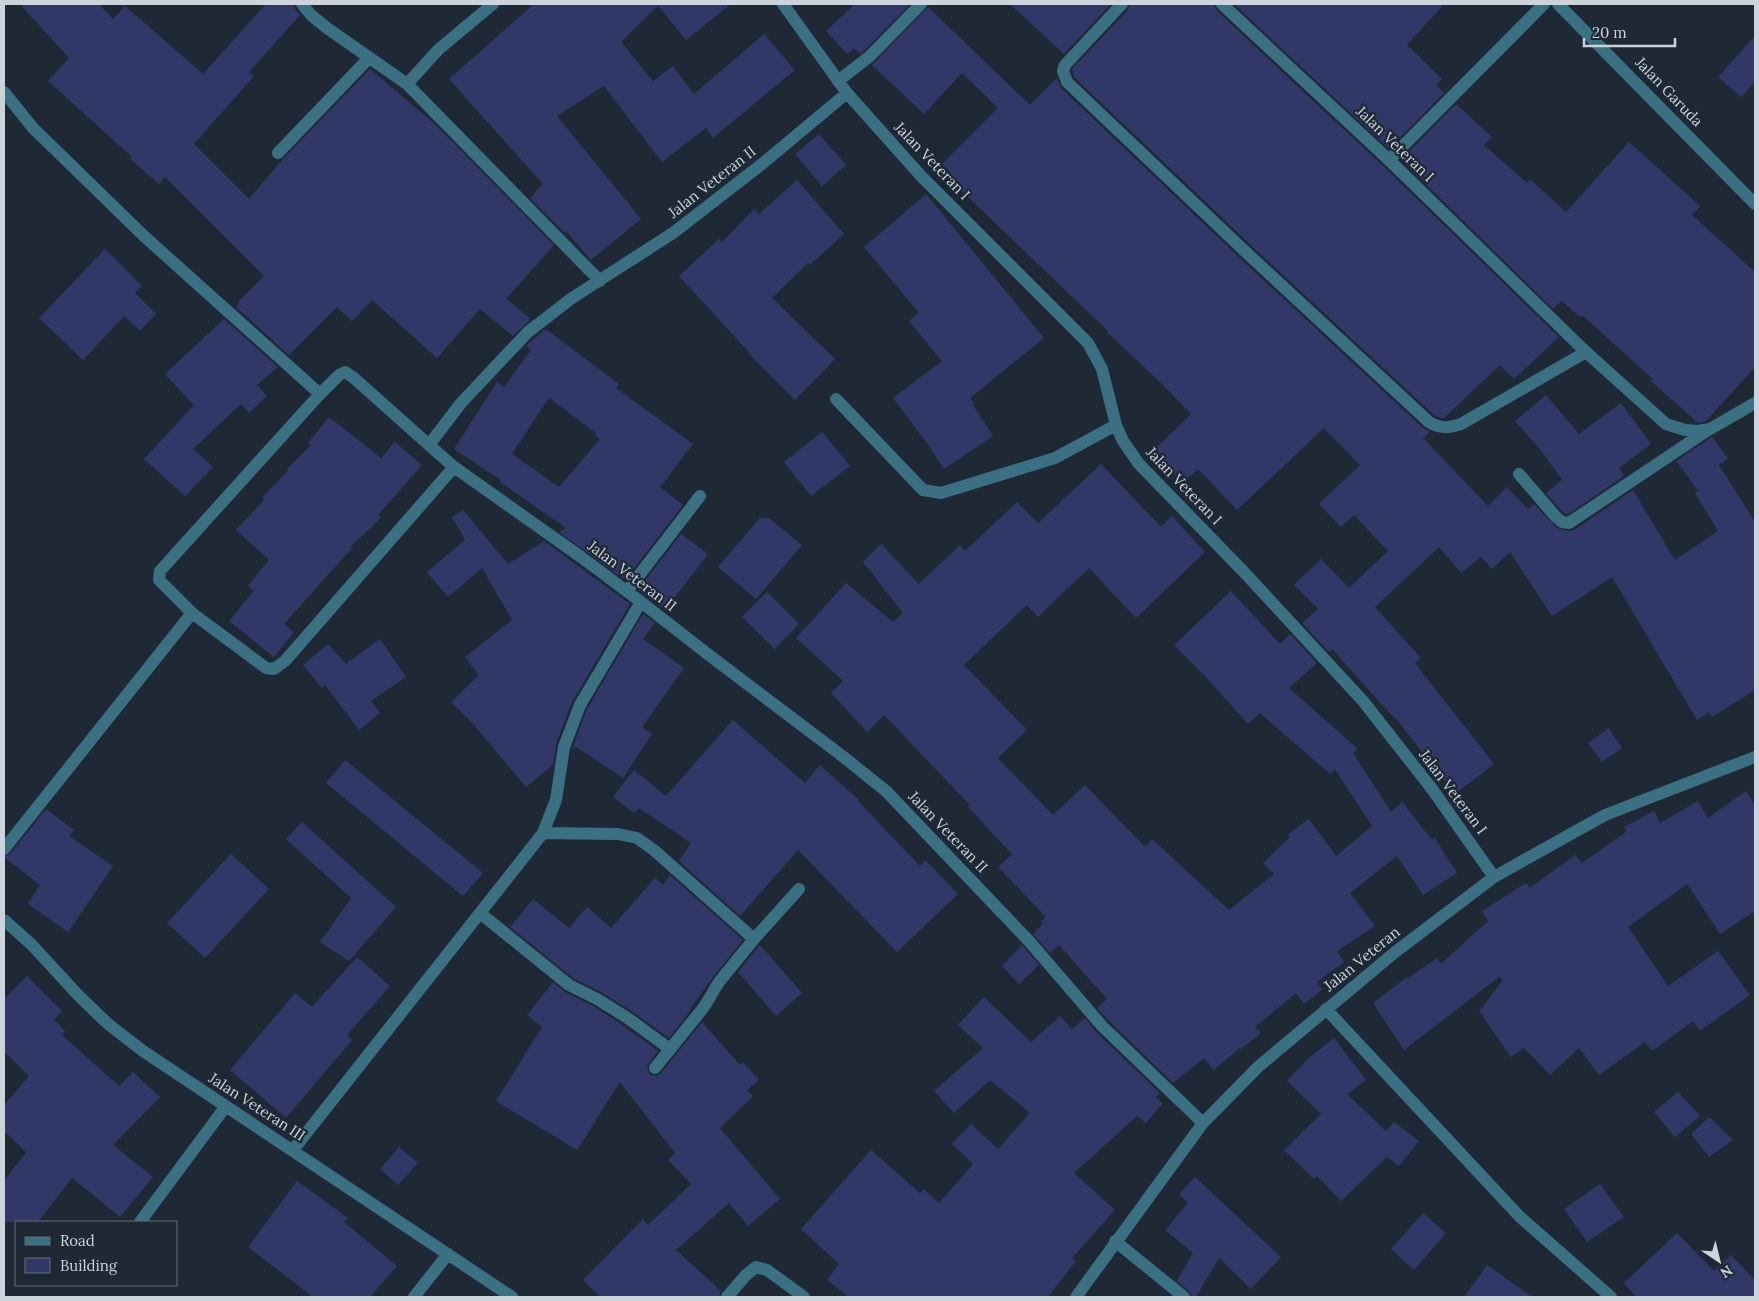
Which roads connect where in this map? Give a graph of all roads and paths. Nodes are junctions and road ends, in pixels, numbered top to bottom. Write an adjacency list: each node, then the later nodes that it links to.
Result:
1 (302, 4): 9 (street)
2 (493, 4): 11 (street)
3 (782, 4): 10 (street, Jalan Veteran I)
4 (921, 4): 10 (street)
5 (1122, 4): 18 (street)
6 (1222, 4): 15 (street, Jalan Veteran I)
7 (1544, 4): 15 (street)
8 (1558, 4): 16 (street, Jalan Garuda)
9 (369, 58): 11 (street); 14 (street)
10 (838, 81): 13 (street, Jalan Veteran I)
11 (407, 84): 17 (street)
12 (4, 92): 19 (street)
13 (847, 93): 17 (street, Jalan Veteran II); 22 (street, Jalan Veteran I)
14 (278, 153)
15 (1390, 160): 18 (street, Jalan Veteran I)
16 (1755, 204)
17 (600, 280): 24 (street, Jalan Veteran II)
18 (1586, 352): 23 (street, Jalan Veteran I)
19 (320, 394): 24 (street); 30 (street)
20 (836, 399): 22 (street)
21 (1755, 404): 23 (street, Jalan Veteran I)
22 (1116, 425): 34 (street, Jalan Veteran I)
23 (1710, 429): 26 (street)
24 (428, 445): 25 (street, Jalan Veteran II)
25 (454, 467): 28 (street, Jalan Veteran II); 30 (street)
26 (1519, 474)
27 (700, 496): 28 (street)
28 (627, 591): 29 (street, Jalan Veteran II)
29 (641, 602): 32 (street); 43 (street, Jalan Veteran II)
30 (192, 613): 33 (street)
31 (1755, 757): 34 (street, Jalan Veteran)
32 (543, 834): 36 (street); 38 (street)
33 (4, 849)
34 (1494, 876): 39 (street, Jalan Veteran)
35 (799, 889): 38 (street)
36 (480, 913): 40 (street); 44 (street)
37 (4, 920): 42 (street, Jalan Veteran III)
38 (754, 939): 40 (street)
39 (1326, 1009): 43 (street, Jalan Veteran); 54 (street)
40 (670, 1049): 41 (street)
41 (656, 1068)
42 (226, 1106): 44 (street, Jalan Veteran III); 45 (street)
43 (1202, 1123): 46 (street, Jalan Veteran)
44 (293, 1150): 47 (street, Jalan Veteran III)
45 (141, 1221)
46 (1115, 1241): 52 (street, Jalan Veteran); 53 (street)
47 (448, 1254): 48 (street); 49 (street, Jalan Veteran III)
48 (414, 1297)
49 (512, 1297)
50 (727, 1297): 51 (street)
51 (804, 1297)
52 (1076, 1297)
53 (1184, 1297)
54 (1611, 1297)

